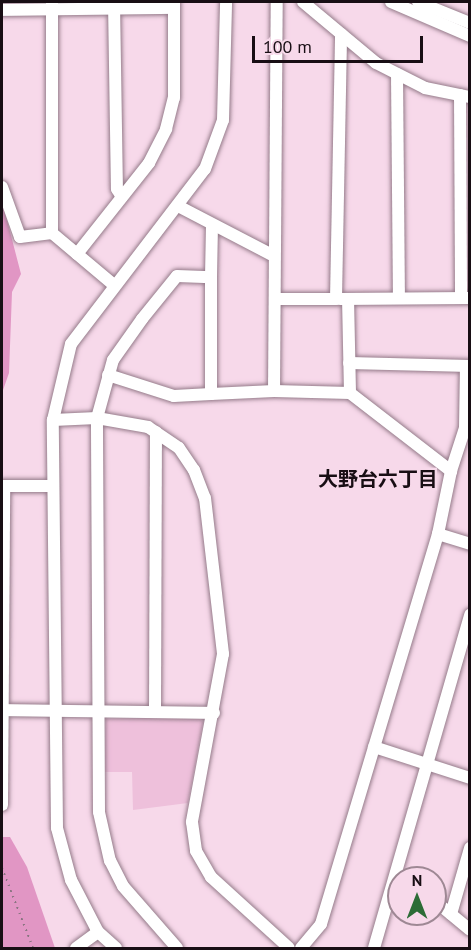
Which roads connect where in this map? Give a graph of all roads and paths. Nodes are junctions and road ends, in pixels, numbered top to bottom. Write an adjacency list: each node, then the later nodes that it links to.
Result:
1 (226, 2): 17 (street)
2 (278, 2): 21 (street)
3 (303, 2): 11 (street)
4 (391, 2): 12 (street)
5 (418, 2): 10 (street)
6 (52, 5): 7 (street); 9 (street); 19 (street)
7 (114, 5): 8 (street); 16 (street)
8 (174, 5): 16 (street)
9 (2, 9)
10 (470, 23)
11 (341, 34): 13 (street); 27 (street)
12 (470, 36)
13 (397, 74): 14 (street); 24 (street)
14 (465, 96): 25 (street)
15 (2, 187): 19 (street)
16 (122, 197): 20 (street)
17 (178, 207): 18 (street); 23 (street)
18 (212, 226): 21 (street); 22 (street)
19 (51, 232): 20 (street)
20 (77, 254): 23 (street)
21 (274, 256): 26 (street)
22 (211, 277): 30 (street); 33 (street)
23 (114, 285): 35 (street)
24 (399, 298): 25 (street); 27 (street)
25 (465, 298)
26 (276, 299): 27 (street); 31 (street)
27 (342, 299): 28 (street)
28 (349, 363): 29 (street); 32 (street)
29 (468, 366): 37 (street)
30 (108, 375): 33 (street); 34 (street)
31 (274, 391): 32 (street); 33 (street)
32 (350, 393): 37 (street)
33 (211, 394)
34 (97, 418): 35 (street); 36 (street); 44 (street)
35 (53, 420): 39 (street)
36 (156, 432): 46 (street); 47 (street)
37 (451, 471): 40 (street)
38 (3, 486): 39 (street); 43 (street)
39 (53, 486): 45 (street)
40 (438, 534): 41 (street); 48 (street)
41 (470, 544)
42 (470, 615): 49 (street)
43 (3, 710): 45 (street); 51 (street)
44 (100, 710): 45 (street); 46 (street); 63 (street)
45 (56, 711): 59 (street)
46 (155, 711): 47 (street)
47 (214, 713): 64 (street)
48 (374, 747): 49 (street); 65 (street)
49 (426, 764): 50 (street); 53 (street)
50 (470, 777)
51 (2, 805)
52 (470, 848): 57 (street)
53 (404, 866)
54 (2, 868): 60 (path)
55 (447, 911): 57 (street)
56 (387, 914): 66 (street)
57 (451, 914): 58 (street)
58 (470, 930)
59 (98, 932): 61 (street); 62 (street)
60 (33, 948)
61 (76, 948)
62 (116, 948)
63 (177, 948)
64 (289, 948)
65 (301, 948)
66 (374, 948)

